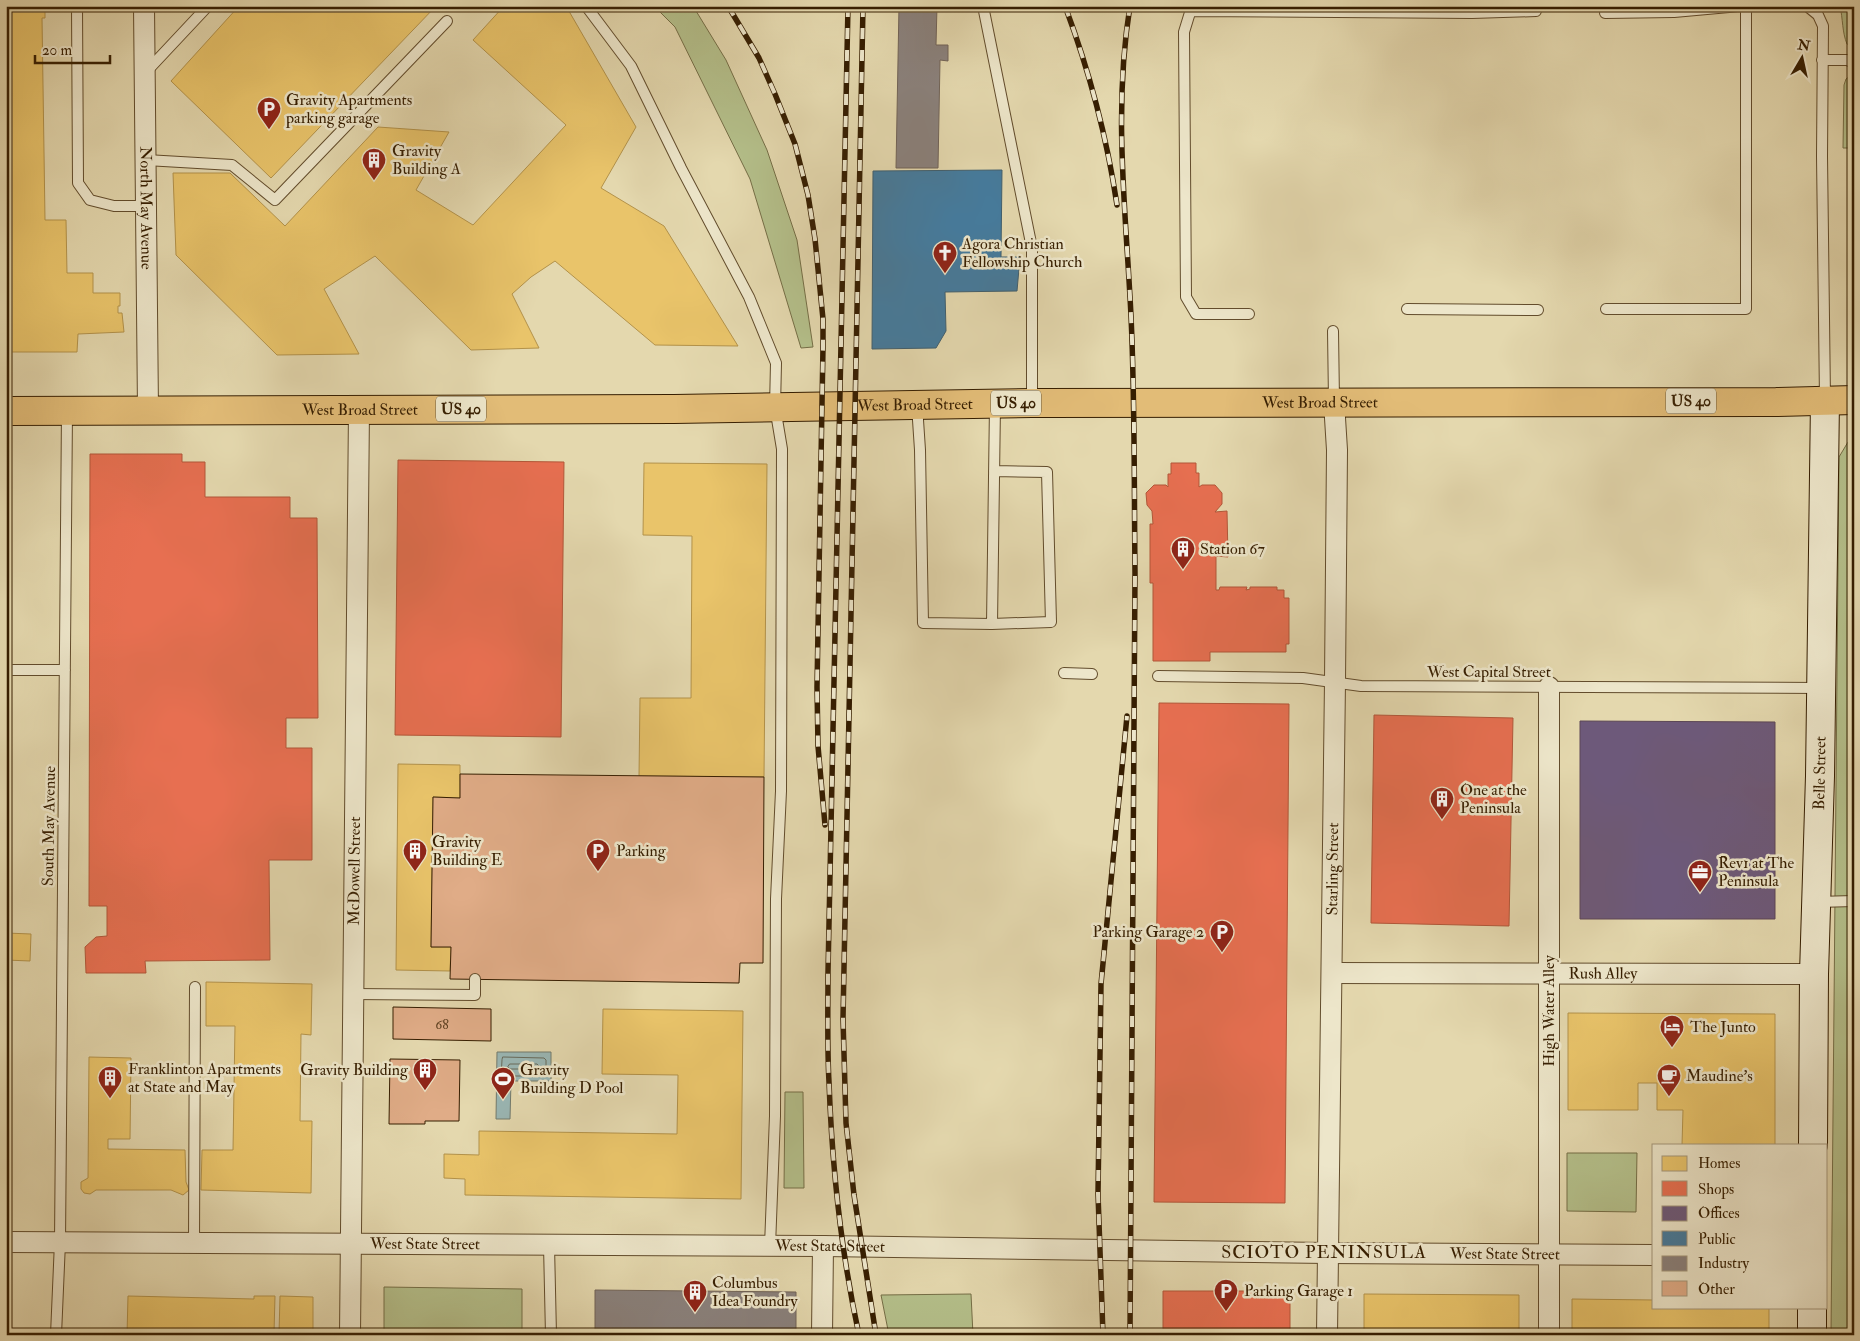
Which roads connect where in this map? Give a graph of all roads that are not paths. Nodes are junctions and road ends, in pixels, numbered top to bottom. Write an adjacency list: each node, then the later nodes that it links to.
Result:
1 (78, 6): 18 (lane)
2 (145, 6): 16 (street, North May Avenue)
3 (205, 6): 16 (lane)
4 (586, 6): 30 (lane)
5 (983, 6): 27 (lane)
6 (1740, 6): 10 (lane)
7 (1746, 6): 20 (lane)
8 (1807, 6): 14 (lane)
9 (1191, 8): 11 (lane); 22 (lane)
10 (1674, 9): 12 (lane)
11 (1536, 12)
12 (1605, 13)
13 (447, 20): 17 (lane)
14 (1822, 60): 15 (lane); 24 (lane)
15 (1854, 63)
16 (145, 73): 17 (street, North May Avenue)
17 (146, 160): 18 (street, North May Avenue)
18 (146, 206): 33 (street, North May Avenue)
19 (1407, 309): 21 (lane)
20 (1606, 309)
21 (1538, 310)
22 (1249, 314)
23 (1333, 331): 26 (lane)
24 (1825, 400): 25 (main road, West Broad Street / US 40); 26 (main road, West Broad Street / US 40); 44 (street, Belle Street)
25 (1854, 400)
26 (1334, 402): 27 (main road, West Broad Street / US 40); 42 (street, Starling Street)
27 (1032, 403): 29 (main road, West Broad Street / US 40)
28 (917, 404): 29 (main road, West Broad Street / US 40); 30 (main road, West Broad Street / US 40); 36 (lane)
29 (995, 404): 35 (lane)
30 (775, 407): 31 (main road, West Broad Street / US 40); 59 (lane)
31 (359, 409): 33 (main road, West Broad Street / US 40); 52 (street, McDowell Street)
32 (67, 410): 33 (main road, West Broad Street / US 40); 34 (main road, West Broad Street / US 40); 38 (lane, South May Avenue)
33 (148, 410)
34 (6, 411)
35 (994, 471): 36 (lane); 36 (lane)
36 (992, 624)
37 (6, 670): 38 (lane)
38 (65, 670): 55 (lane, South May Avenue)
39 (1064, 673): 40 (lane)
40 (1092, 674)
41 (1158, 676): 42 (lane, West Capital Street)
42 (1335, 681): 43 (lane, West Capital Street); 47 (street, Starling Street)
43 (1549, 687): 44 (lane, West Capital Street); 48 (street, High Water Alley)
44 (1821, 688): 45 (street, Belle Street)
45 (1817, 902): 46 (lane); 49 (street, Belle Street)
46 (1854, 902)
47 (1332, 973): 48 (street, Rush Alley); 61 (street, Starling Street)
48 (1549, 974): 49 (street, Rush Alley); 62 (street, High Water Alley)
49 (1814, 974): 53 (street, Belle Street)
50 (476, 979): 52 (lane)
51 (195, 987): 56 (lane)
52 (353, 994): 57 (street, McDowell Street)
53 (1813, 1144)
54 (6, 1242): 55 (street, West State Street)
55 (60, 1242): 56 (street, West State Street); 65 (lane, South May Avenue)
56 (194, 1243): 57 (street, West State Street)
57 (350, 1244): 58 (street, West State Street); 66 (street, McDowell Street)
58 (549, 1245): 59 (street, West State Street); 67 (lane)
59 (770, 1246): 60 (street, West State Street)
60 (823, 1246): 61 (street, West State Street); 68 (street)
61 (1328, 1253): 62 (street, West State Street); 69 (street, Starling Street)
62 (1549, 1254): 63 (street, West State Street); 70 (street, High Water Alley)
63 (1652, 1255)
64 (1812, 1308): 71 (street)
65 (56, 1335)
66 (350, 1335)
67 (551, 1335)
68 (822, 1335)
69 (1327, 1335)
70 (1549, 1335)
71 (1812, 1335)

